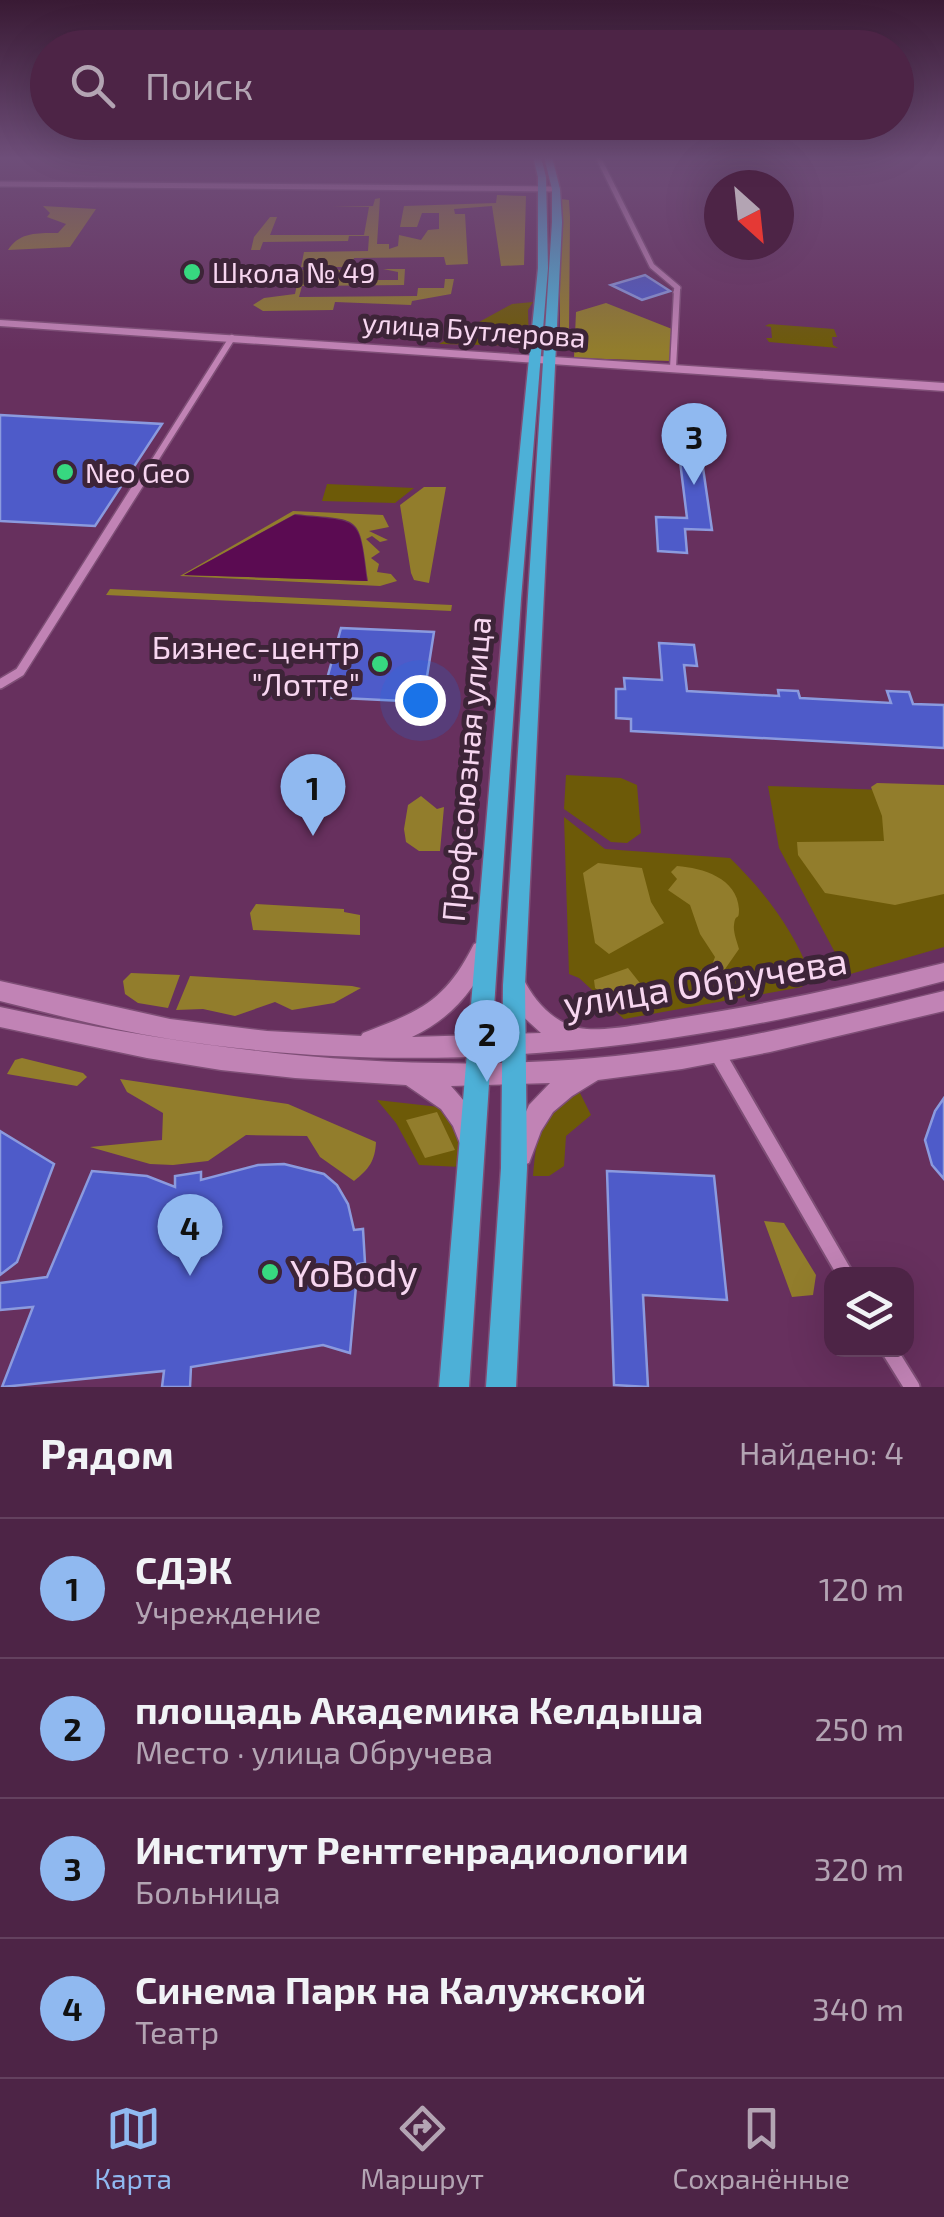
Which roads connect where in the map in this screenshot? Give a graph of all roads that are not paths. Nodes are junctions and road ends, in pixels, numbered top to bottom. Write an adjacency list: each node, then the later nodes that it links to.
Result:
1 (543, 222): 6 (main road, Профсоюзная улица)
2 (555, 222): 6 (main road, Профсоюзная улица)
3 (630, 222): 7 (street)
4 (0, 323): 5 (main road, улица Бутлерова)
5 (232, 338): 6 (main road, улица Бутлерова); 9 (street)
6 (543, 358): 7 (main road, улица Бутлерова); 10 (main road, Профсоюзная улица); 12 (main road, Профсоюзная улица)
7 (673, 368): 8 (main road, улица Бутлерова)
8 (944, 387)
9 (1, 681)
10 (486, 939): 17 (main road); 19 (main road, Профсоюзная улица)
11 (944, 972): 16 (main road, улица Обручева)
12 (514, 985): 16 (main road); 18 (main road, Профсоюзная улица)
13 (0, 991): 17 (main road, улица Обручева)
14 (944, 1001): 20 (main road, улица Обручева)
15 (0, 1017): 23 (main road, улица Обручева)
16 (596, 1041): 18 (main road, улица Обручева)
17 (342, 1046): 19 (main road, улица Обручева)
18 (515, 1046): 19 (main road, улица Обручева); 22 (main road, Профсоюзная улица)
19 (480, 1047): 24 (main road, Профсоюзная улица)
20 (716, 1052): 21 (main road, улица Обручева); 27 (street)
21 (594, 1069): 22 (main road, улица Обручева); 26 (main road)
22 (516, 1074): 24 (main road, улица Обручева); 26 (main road)
23 (405, 1075): 24 (main road, улица Обручева); 25 (main road)
24 (478, 1076): 25 (main road, Профсоюзная улица)
25 (474, 1149): 29 (main road, Профсоюзная улица)
26 (514, 1168): 30 (main road)
27 (841, 1267)
28 (894, 1357): 31 (street)
29 (454, 1387)
30 (501, 1387)
31 (912, 1387)

